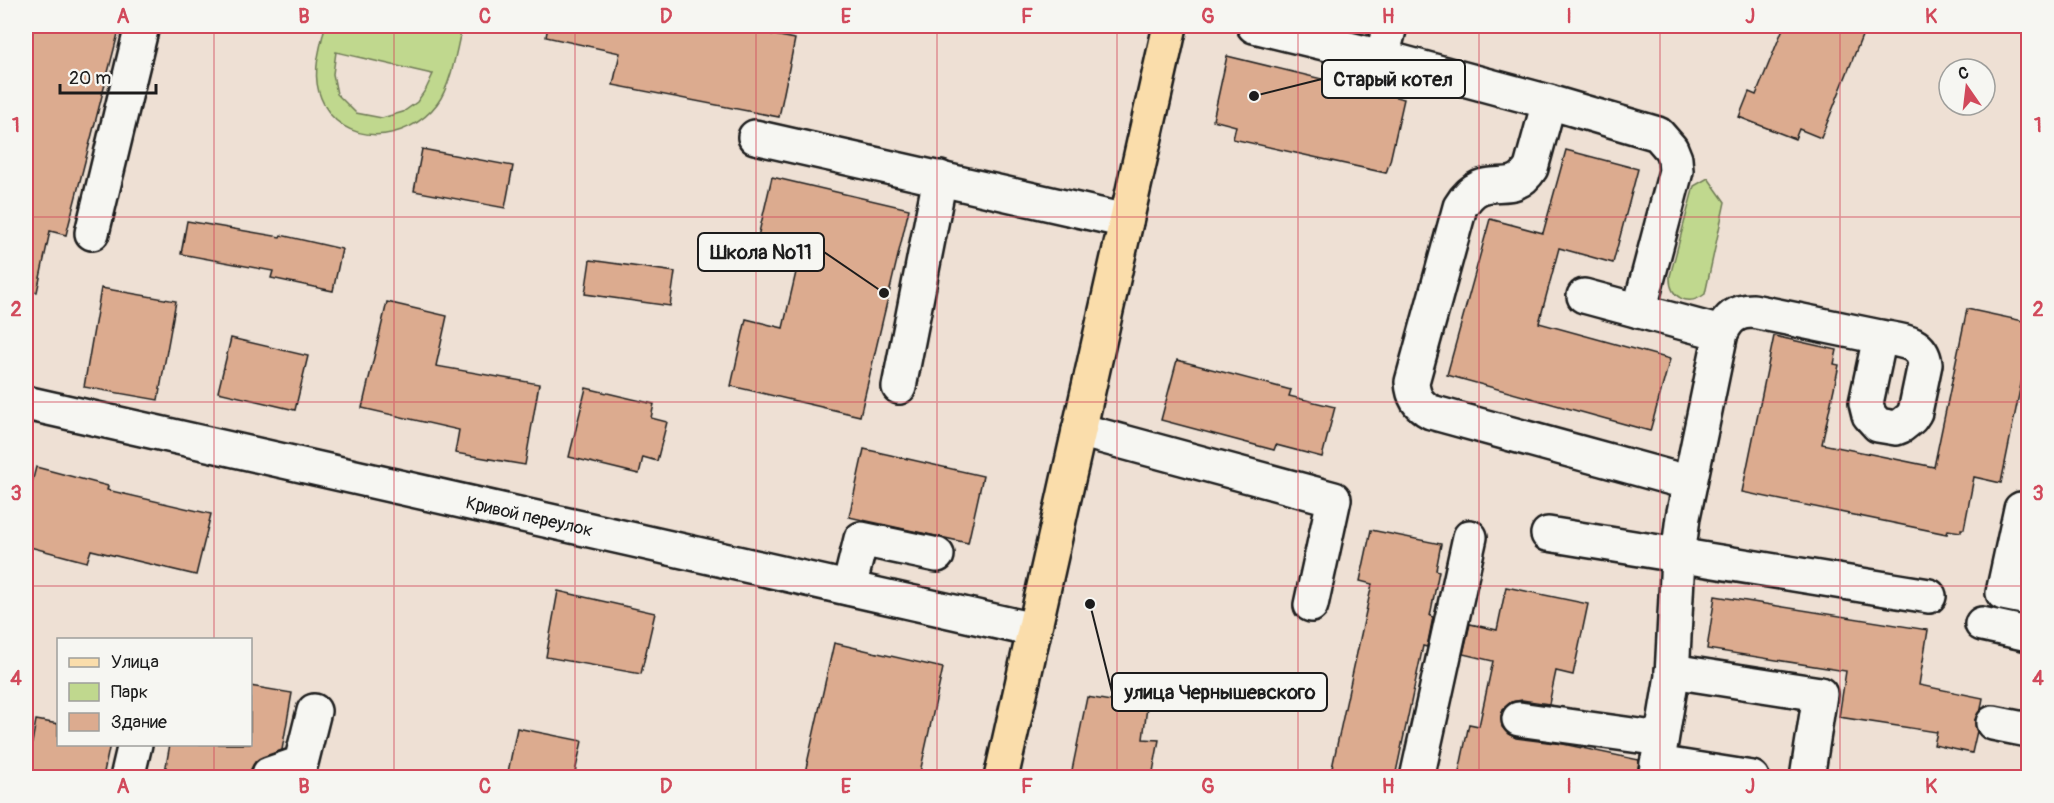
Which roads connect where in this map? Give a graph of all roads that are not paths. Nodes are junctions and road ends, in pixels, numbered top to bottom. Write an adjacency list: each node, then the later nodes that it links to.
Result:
1 (142, 26): 10 (street)
2 (1170, 26): 9 (main road)
3 (1254, 26): 5 (street)
4 (1390, 26): 5 (street)
5 (1382, 57): 6 (street)
6 (1549, 102): 12 (street); 18 (street)
7 (755, 137): 8 (street)
8 (940, 178): 9 (street); 15 (street)
9 (1126, 221): 17 (main road)
10 (92, 233)
11 (1584, 296): 12 (street)
12 (1639, 311): 13 (street)
13 (1721, 333): 14 (street); 18 (street)
14 (1880, 337)
15 (899, 387)
16 (26, 403): 24 (street, Кривой переулок)
17 (1079, 430): 27 (street); 29 (main road)
18 (1690, 483): 23 (street)
19 (2028, 510): 26 (street)
20 (1548, 534): 23 (street)
21 (1470, 537): 41 (street)
22 (937, 555): 24 (street)
23 (1678, 557): 25 (street); 31 (street)
24 (849, 588): 29 (street, Кривой переулок)
25 (1929, 596)
26 (2028, 598)
27 (1311, 605)
28 (1982, 624): 30 (street)
29 (1034, 630): 40 (main road)
30 (2028, 634)
31 (1672, 671): 37 (street); 43 (street)
32 (314, 711): 39 (street)
33 (1519, 719): 37 (street)
34 (1993, 723): 35 (street)
35 (2028, 730)
36 (135, 746): 38 (street)
37 (1658, 760): 42 (street)
38 (127, 777)
39 (268, 777)
40 (1001, 777)
41 (1417, 777)
42 (1752, 777)
43 (1807, 777)

